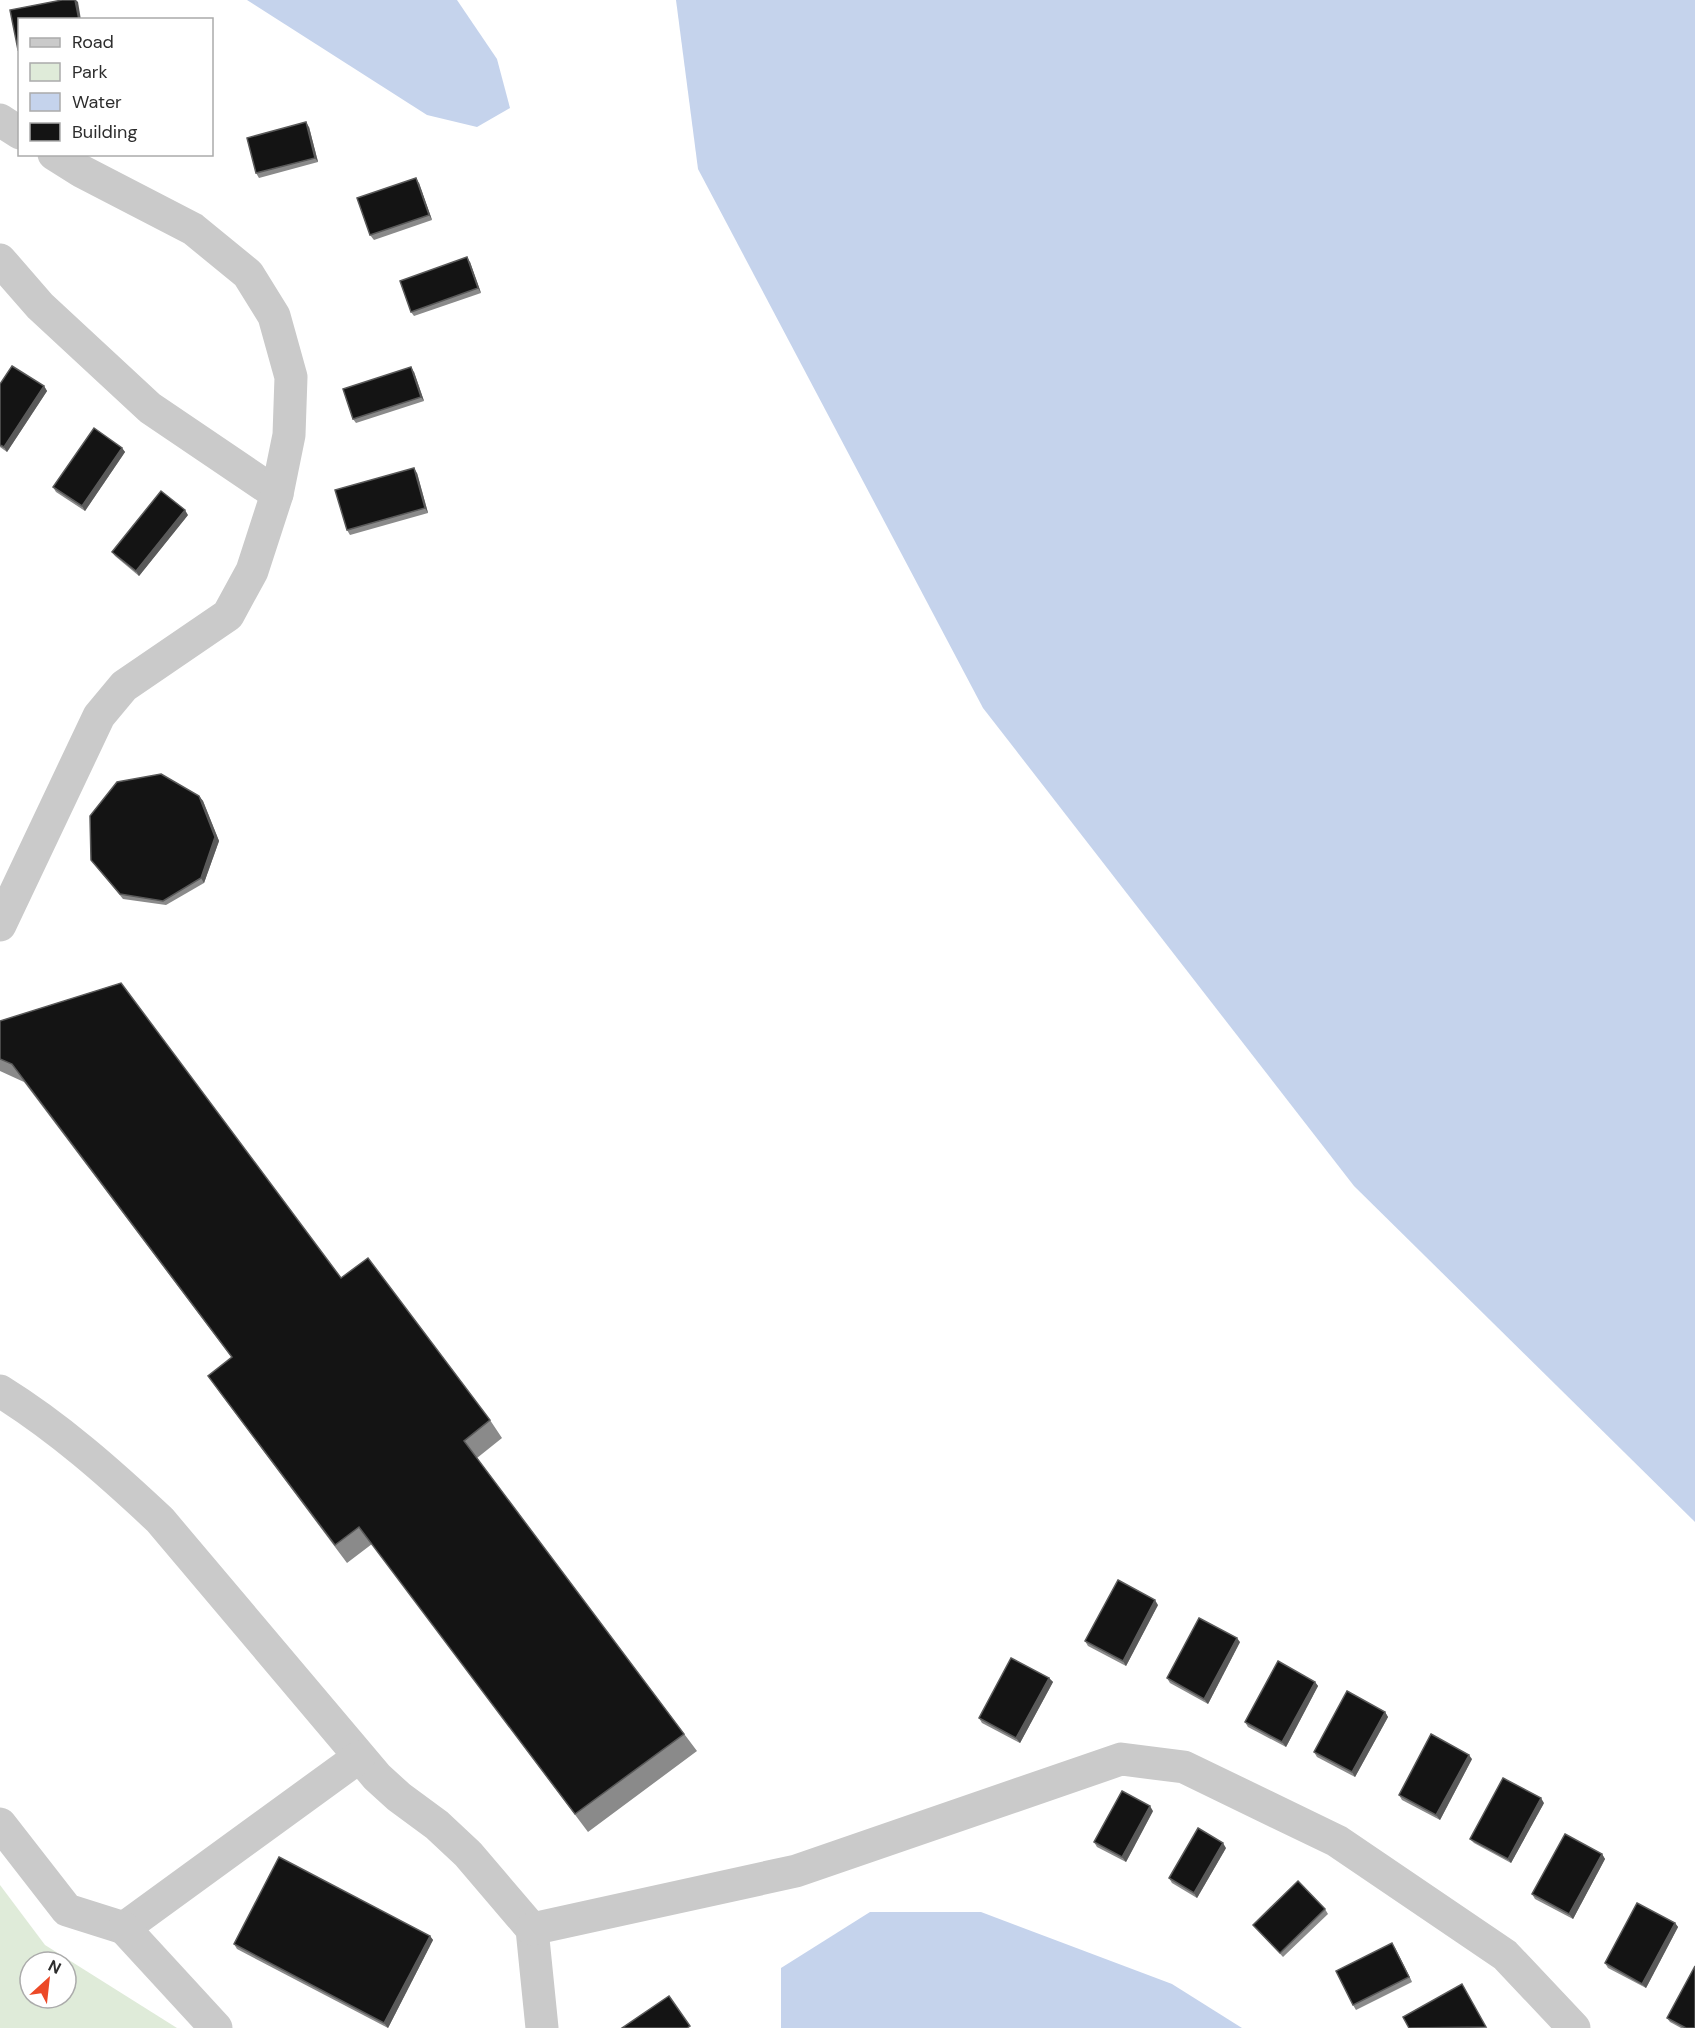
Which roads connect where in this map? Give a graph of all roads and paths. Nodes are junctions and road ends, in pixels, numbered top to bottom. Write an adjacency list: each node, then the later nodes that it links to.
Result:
1 (0, 120): 2 (street)
2 (18, 131)
3 (57, 156): 5 (street)
4 (0, 260): 5 (street)
5 (277, 494): 6 (street)
6 (0, 925)
7 (0, 1391): 8 (street)
8 (359, 1757): 10 (street); 11 (street)
9 (0, 1824): 10 (street)
10 (124, 1928): 12 (street)
11 (532, 1929): 13 (street); 14 (street)
12 (216, 2028)
13 (542, 2028)
14 (1574, 2028)

